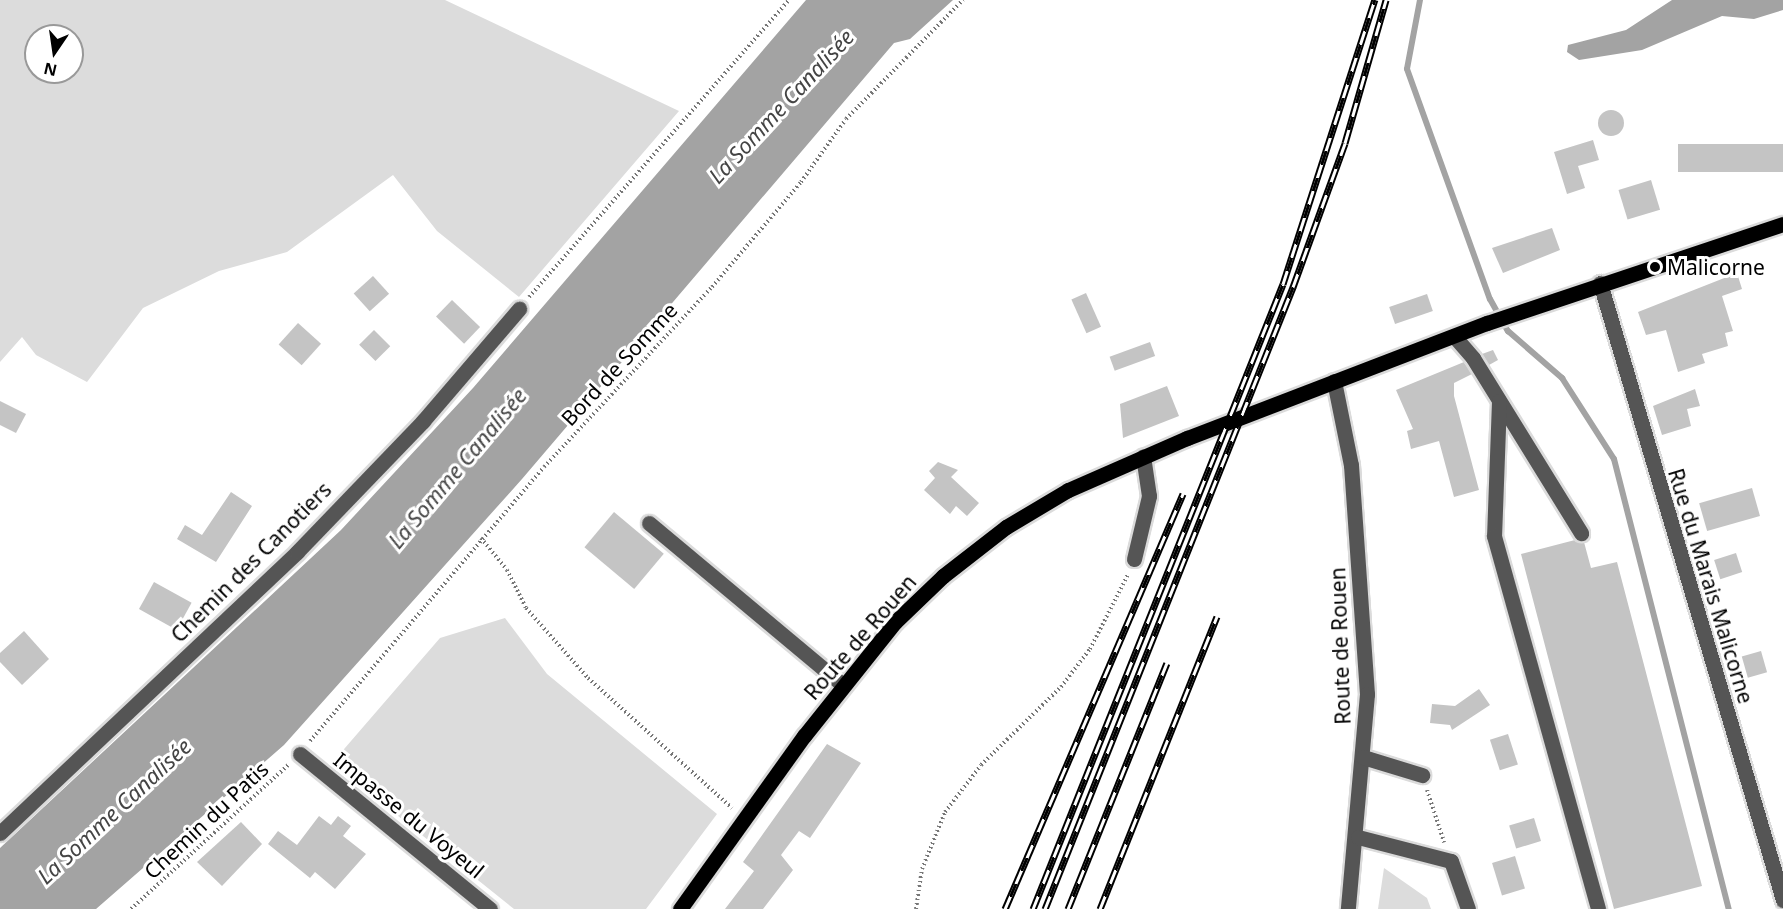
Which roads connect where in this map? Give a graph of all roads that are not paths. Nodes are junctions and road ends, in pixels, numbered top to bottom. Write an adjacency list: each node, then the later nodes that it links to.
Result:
1 (1783, 224): 2 (main road, Route de Rouen)
2 (1600, 284): 4 (main road, Route de Rouen); 17 (street, Rue du Marais Malicorne)
3 (519, 309): 15 (street, Chemin des Canotiers)
4 (1454, 336): 5 (main road, Route de Rouen); 6 (street)
5 (1334, 381): 7 (main road, Route de Rouen); 13 (street, Route de Rouen)
6 (1499, 401): 9 (street); 22 (street)
7 (1143, 456): 10 (street); 11 (main road, Route de Rouen)
8 (649, 523): 11 (street)
9 (1581, 533)
10 (1134, 559)
11 (843, 686): 19 (main road, Route de Rouen)
12 (300, 754): 18 (street, Impasse du Voyeul)
13 (1363, 757): 14 (street); 16 (street, Route de Rouen)
14 (1422, 775)
15 (0, 833)
16 (1358, 837): 20 (street, Route de Rouen); 21 (street)
17 (1783, 900)
18 (490, 909)
19 (680, 909)
20 (1348, 909)
21 (1468, 909)
22 (1598, 909)

